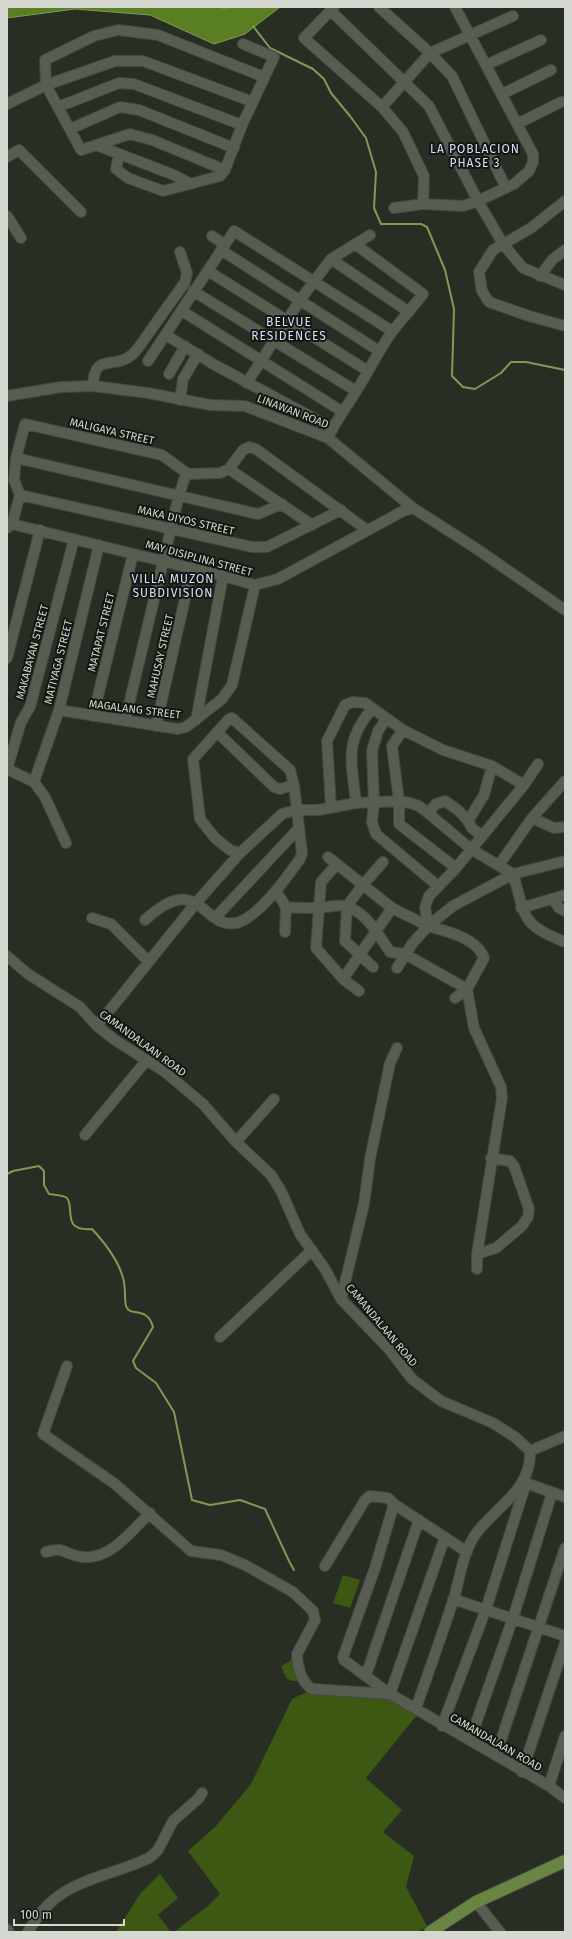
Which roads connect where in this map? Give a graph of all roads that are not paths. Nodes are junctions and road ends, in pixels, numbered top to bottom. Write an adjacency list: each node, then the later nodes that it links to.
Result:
1 (379, 7): 8 (street)
2 (455, 7): 5 (street)
3 (332, 9): 12 (street); 19 (street)
4 (513, 16): 5 (street)
5 (470, 35): 8 (street); 9 (street)
6 (541, 40): 9 (street)
7 (243, 44): 11 (street)
8 (430, 53): 12 (street); 29 (street)
9 (486, 65): 14 (street)
10 (551, 70): 14 (street)
11 (264, 77): 13 (street); 15 (street)
12 (404, 82): 19 (street); 31 (street)
13 (46, 86): 15 (street); 17 (street); 18 (street)
14 (502, 94): 20 (street)
15 (253, 102): 21 (street)
16 (561, 102): 20 (street)
17 (7, 104)
18 (58, 107): 21 (street); 22 (street)
19 (382, 107): 32 (street)
20 (517, 124): 29 (street)
21 (242, 125): 24 (street)
22 (70, 129): 23 (street); 24 (street)
23 (96, 145): 25 (street); 27 (street)
24 (234, 148): 27 (street)
25 (119, 155): 28 (street); 28 (street)
26 (7, 157): 34 (street)
27 (225, 170): 28 (street)
28 (191, 184)
29 (506, 188): 31 (street)
30 (565, 201): 40 (street)
31 (478, 202): 32 (street); 40 (street)
32 (423, 204): 33 (street)
33 (394, 208)
34 (81, 212)
35 (7, 216): 38 (street)
36 (370, 235): 39 (street)
37 (212, 236): 41 (street)
38 (21, 238)
39 (355, 244): 44 (street); 52 (street)
40 (503, 244): 46 (street); 54 (street)
41 (223, 247): 45 (street); 47 (street); 50 (street)
42 (565, 250): 46 (street)
43 (180, 252): 66 (street)
44 (331, 259): 47 (street); 52 (street)
45 (208, 271): 49 (street); 53 (street)
46 (540, 276): 48 (street)
47 (314, 280): 50 (street); 55 (street)
48 (565, 285)
49 (193, 291): 51 (street); 57 (street)
50 (300, 300): 53 (street); 59 (street)
51 (182, 311): 56 (street); 62 (street)
52 (409, 312): 55 (street)
53 (287, 321): 57 (street); 63 (street)
54 (565, 326)
55 (392, 331): 59 (street)
56 (166, 335): 58 (street); 61 (street)
57 (274, 341): 62 (street); 67 (street)
58 (186, 346): 60 (street); 64 (street)
59 (379, 351): 63 (street)
60 (198, 354): 65 (street); 69 (street)
61 (148, 361)
62 (260, 361): 65 (street); 70 (street)
63 (368, 371): 67 (street)
64 (169, 374)
65 (247, 383): 71 (street)
66 (93, 386): 68 (street, LINAWAN ROAD); 69 (street, LINAWAN ROAD)
67 (356, 391): 70 (street)
68 (7, 396)
69 (180, 400): 72 (street, LINAWAN ROAD)
70 (343, 412): 71 (street)
71 (332, 428): 72 (street)
72 (328, 438): 79 (street, LINAWAN ROAD)
73 (16, 458): 75 (street, MALIGAYA STREET); 76 (street); 77 (street)
74 (229, 469): 75 (street); 78 (street); 80 (street)
75 (188, 474): 77 (street)
76 (20, 495): 82 (street); 83 (street, MAKA DIYOS STREET)
77 (179, 495): 78 (street); 83 (street)
78 (282, 504): 81 (street)
79 (413, 508): 85 (street, MAY DISIPLINA STREET); 93 (street, LINAWAN ROAD)
80 (341, 510): 81 (street, MAKA DIYOS STREET); 85 (street)
81 (312, 525): 83 (street, MAKA DIYOS STREET)
82 (10, 526): 84 (street, MAY DISIPLINA STREET)
83 (171, 528): 89 (street)
84 (40, 530): 86 (street, MAY DISIPLINA STREET); 94 (street)
85 (367, 530): 92 (street, MAY DISIPLINA STREET)
86 (74, 539): 87 (street, MAY DISIPLINA STREET); 106 (street, MAKABAYAN STREET)
87 (99, 545): 88 (street, MAY DISIPLINA STREET); 96 (street, MATIYAGA STREET)
88 (134, 554): 89 (street, MAY DISIPLINA STREET); 97 (street, MATAPAT STREET)
89 (163, 561): 90 (street, MAY DISIPLINA STREET); 100 (street)
90 (192, 568): 91 (street, MAY DISIPLINA STREET); 101 (street, MAHUSAY STREET)
91 (223, 576): 92 (street, MAY DISIPLINA STREET); 99 (street)
92 (254, 585): 99 (street, MAGALANG STREET)
93 (565, 610)
94 (7, 658)
95 (372, 709): 98 (street); 114 (street); 116 (street)
96 (59, 710): 97 (street, MAGALANG STREET); 108 (street, MATIYAGA STREET)
97 (93, 716): 100 (street, MAGALANG STREET)
98 (386, 719): 102 (street); 115 (street)
99 (196, 720): 101 (street, MAGALANG STREET)
100 (125, 721): 101 (street, MAGALANG STREET)
101 (156, 726)
102 (403, 730): 105 (street); 113 (street)
103 (217, 732): 109 (street); 109 (street); 126 (street)
104 (538, 764): 110 (street)
105 (492, 766): 110 (street); 120 (street)
106 (7, 769): 108 (street)
107 (565, 781): 111 (street)
108 (34, 782): 124 (street)
109 (294, 784): 117 (street)
110 (524, 784): 123 (street)
111 (556, 792): 112 (street); 119 (street)
112 (565, 798)
113 (399, 801): 115 (street); 118 (street); 132 (street)
114 (356, 803): 115 (street); 116 (street)
115 (374, 803): 135 (street)
116 (331, 807): 117 (street)
117 (301, 810): 122 (street); 126 (street)
118 (428, 813): 120 (street); 125 (street)
119 (532, 818): 121 (street); 131 (street)
120 (468, 821): 123 (street)
121 (565, 827)
122 (299, 828): 136 (street); 147 (street)
123 (482, 836): 125 (street)
124 (66, 843)
125 (471, 849): 131 (street); 132 (street)
126 (240, 853): 139 (street)
127 (328, 857): 130 (street)
128 (565, 861): 133 (street)
129 (383, 862): 134 (street)
130 (336, 864): 134 (street); 142 (street)
131 (499, 865): 133 (street)
132 (456, 868): 135 (street)
133 (513, 874): 144 (street); 149 (street)
134 (362, 886): 140 (street); 143 (street)
135 (438, 886): 149 (street)
136 (276, 891): 141 (street); 147 (street)
137 (565, 894): 138 (street)
138 (553, 899): 144 (street); 145 (street)
139 (196, 903): 147 (street); 148 (street); 156 (street)
140 (347, 906): 142 (street); 150 (street); 154 (street)
141 (286, 907): 142 (street); 151 (street)
142 (319, 908): 159 (street)
143 (392, 908): 149 (street); 150 (street)
144 (521, 908): 152 (street)
145 (565, 911)
146 (92, 918): 156 (street)
147 (215, 918)
148 (145, 920)
149 (428, 926): 153 (street); 160 (street)
150 (376, 930): 153 (street); 154 (street)
151 (285, 932)
152 (565, 942)
153 (405, 954): 158 (street); 160 (street)
154 (359, 955): 157 (street); 159 (street)
155 (7, 956): 163 (street, CAMANDALAAN ROAD)
156 (148, 961): 163 (street)
157 (373, 967)
158 (397, 968)
159 (343, 979): 161 (street)
160 (467, 989): 162 (street); 169 (street)
161 (359, 991)
162 (455, 998)
163 (97, 1026): 165 (street, CAMANDALAAN ROAD)
164 (397, 1048): 173 (street)
165 (146, 1061): 167 (street); 168 (street, CAMANDALAAN ROAD)
166 (274, 1100): 168 (street)
167 (85, 1135)
168 (236, 1142): 170 (street, CAMANDALAAN ROAD)
169 (491, 1158): 171 (street); 171 (street)
170 (312, 1250): 173 (street, CAMANDALAAN ROAD); 174 (street)
171 (477, 1254): 172 (street)
172 (477, 1269)
173 (341, 1299): 177 (street, CAMANDALAAN ROAD)
174 (220, 1337)
175 (67, 1366): 182 (street)
176 (565, 1436): 177 (street)
177 (530, 1451): 178 (street)
178 (524, 1482): 179 (street); 187 (street); 190 (street)
179 (552, 1493): 180 (street); 191 (street)
180 (565, 1497)
181 (394, 1504): 183 (street); 188 (street); 195 (street)
182 (150, 1513): 186 (street); 196 (street)
183 (419, 1520): 184 (street); 195 (street)
184 (445, 1537): 187 (street); 196 (street)
185 (565, 1548): 192 (street)
186 (46, 1552)
187 (467, 1552): 189 (street)
188 (325, 1566)
189 (454, 1599): 190 (street); 197 (street)
190 (486, 1609): 191 (street); 198 (street)
191 (513, 1618): 192 (street); 200 (street)
192 (538, 1627): 193 (street); 201 (street)
193 (565, 1636)
194 (565, 1643): 202 (street)
195 (366, 1675): 196 (street)
196 (390, 1694): 197 (street, CAMANDALAAN ROAD)
197 (416, 1708): 198 (street, CAMANDALAAN ROAD)
198 (442, 1726): 200 (street, CAMANDALAAN ROAD)
199 (565, 1736): 203 (street)
200 (470, 1740): 201 (street, CAMANDALAAN ROAD)
201 (496, 1755): 202 (street, CAMANDALAAN ROAD)
202 (522, 1772): 203 (street, CAMANDALAAN ROAD)
203 (549, 1786): 205 (street, CAMANDALAAN ROAD)
204 (202, 1793): 210 (street)
205 (565, 1798)
206 (565, 1861): 207 (main road)
207 (476, 1902): 211 (main road); 212 (street)
208 (7, 1929): 209 (street)
209 (9, 1932)
210 (28, 1932)
211 (430, 1932)
212 (500, 1932)

